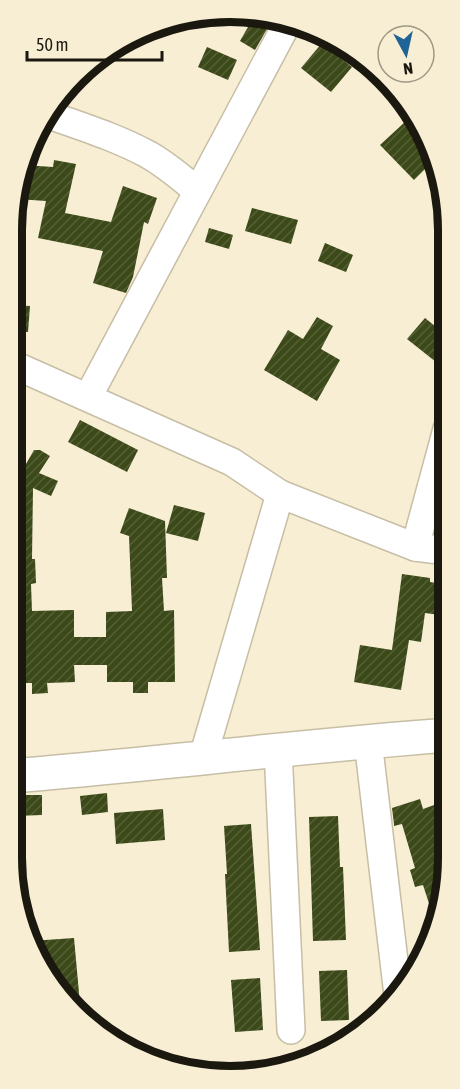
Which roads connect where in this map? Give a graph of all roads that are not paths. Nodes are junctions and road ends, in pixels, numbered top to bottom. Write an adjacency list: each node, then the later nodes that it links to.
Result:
1 (284, 30): 3 (street)
2 (56, 117): 3 (street)
3 (198, 191): 5 (street)
4 (22, 368): 5 (street)
5 (88, 397): 7 (street)
6 (438, 462): 8 (street)
7 (280, 494): 8 (street); 13 (street)
8 (415, 547): 9 (street)
9 (438, 550)
10 (438, 736): 11 (main road)
11 (368, 741): 12 (main road); 15 (street)
12 (278, 749): 13 (main road); 16 (street)
13 (203, 757): 14 (main road)
14 (22, 775)
15 (397, 983)
16 (291, 1030)

